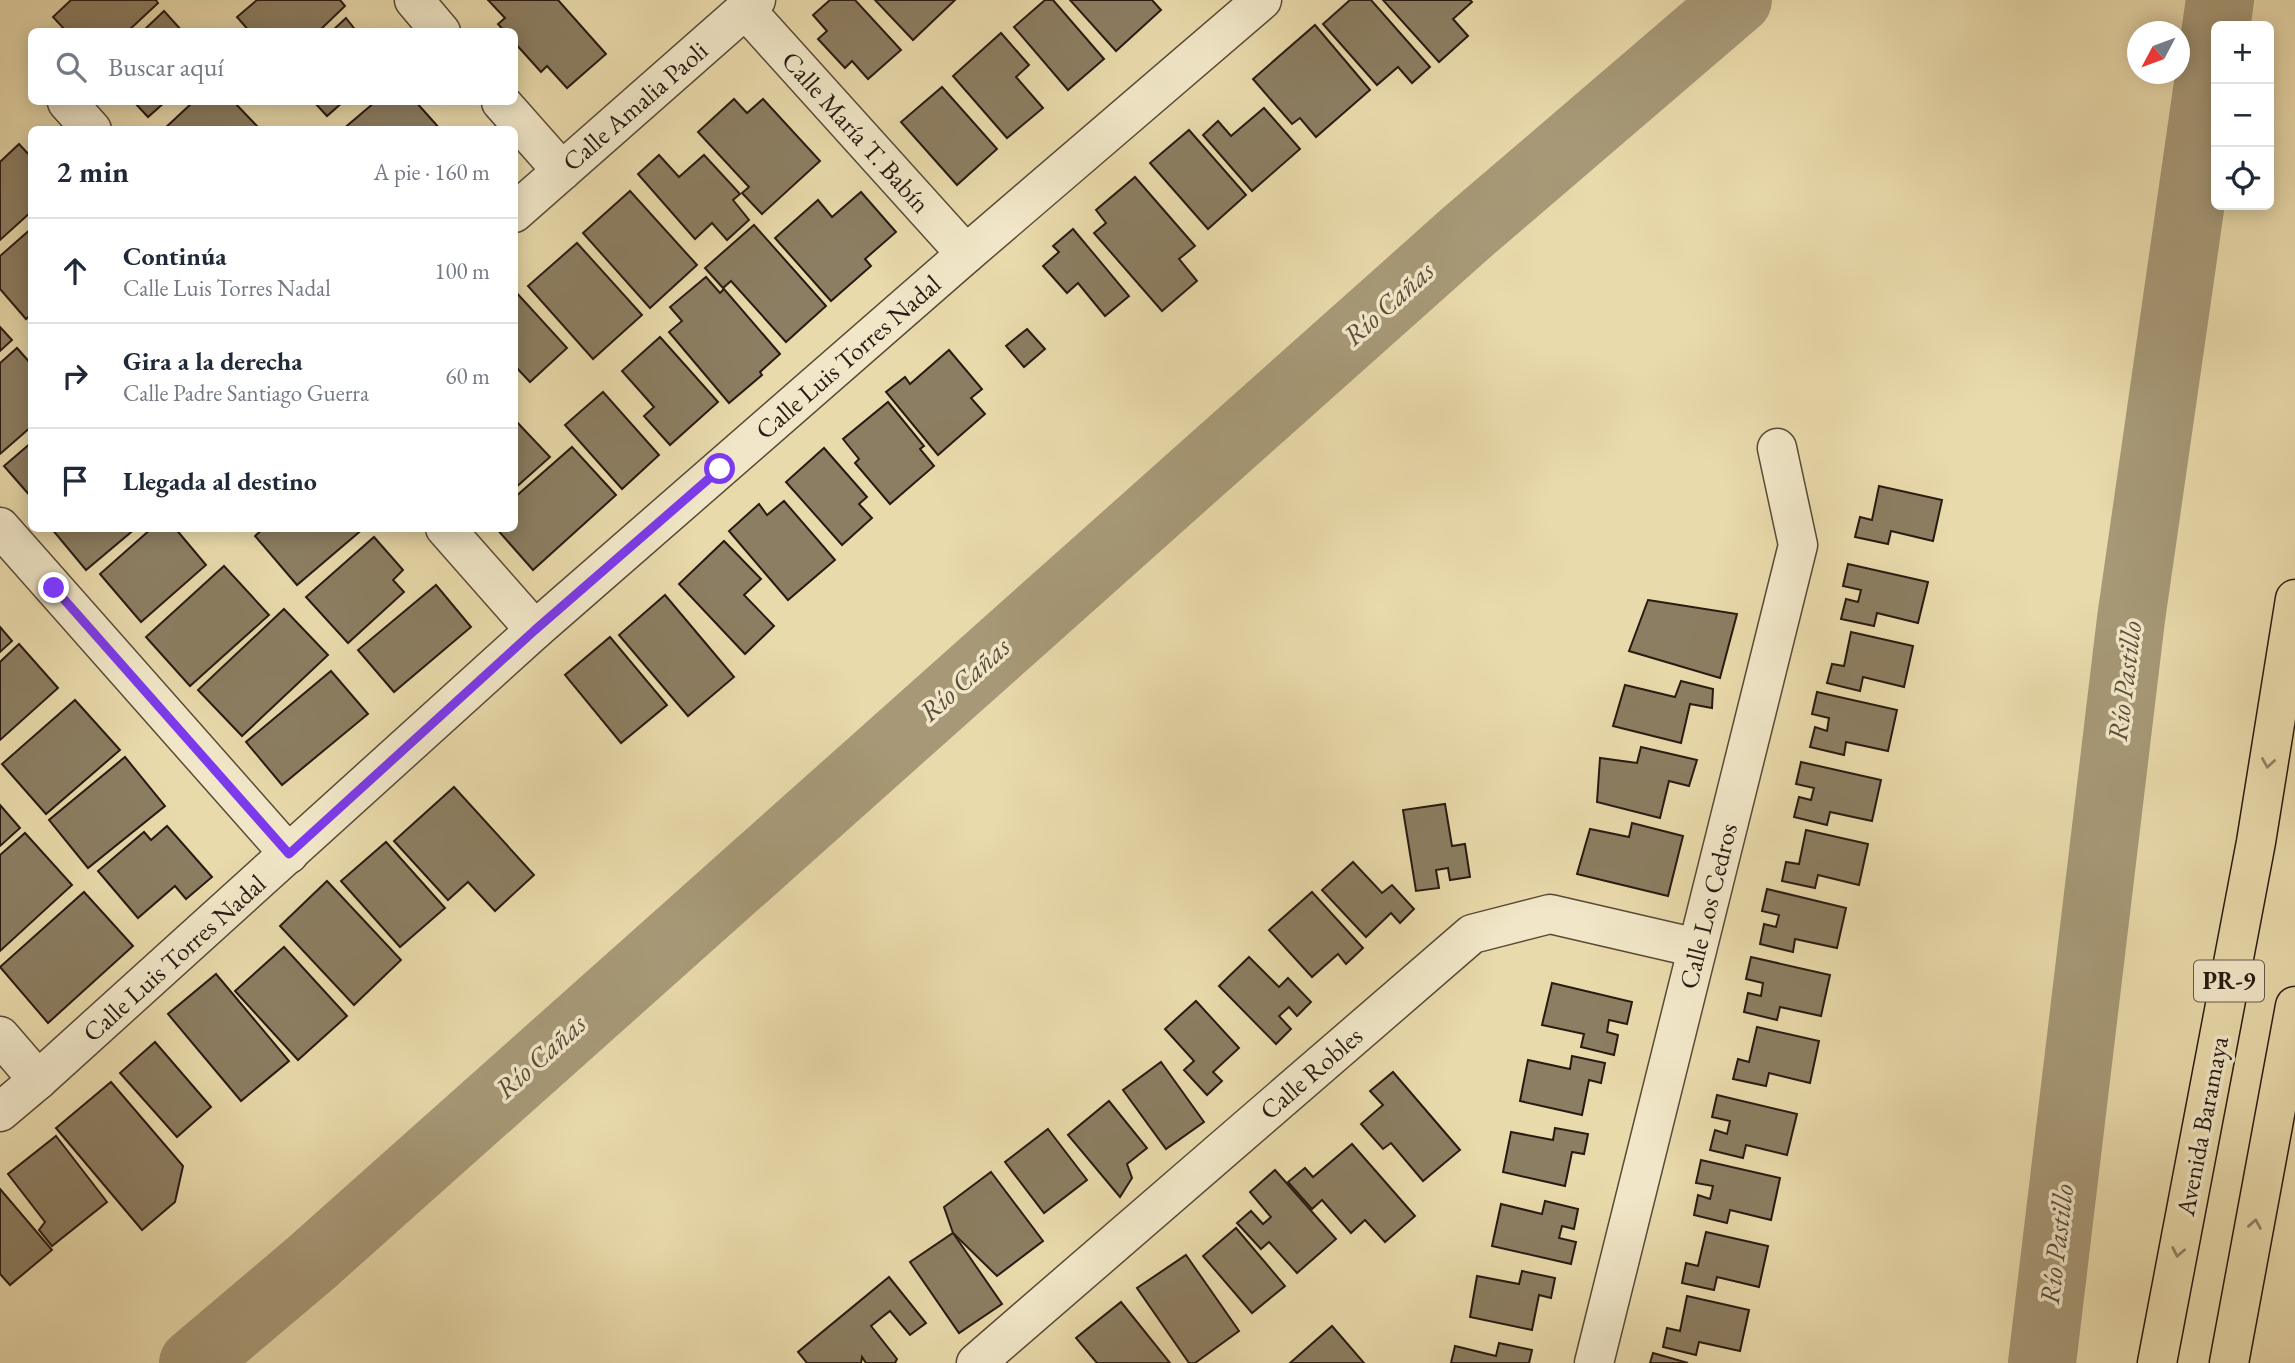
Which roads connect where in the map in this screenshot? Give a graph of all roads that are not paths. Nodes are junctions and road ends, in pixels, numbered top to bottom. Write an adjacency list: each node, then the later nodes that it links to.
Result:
1 (414, 0): 4 (street)
2 (1262, 0): 10 (street, Calle Luis Torres Nadal)
3 (751, 5): 8 (street, Calle Amalia Paoli); 10 (street, Calle María T. Babín)
4 (438, 28)
5 (70, 105): 7 (street)
6 (505, 105): 8 (street)
7 (88, 126)
8 (562, 171): 9 (street, Calle Amalia Paoli)
9 (518, 210)
10 (966, 254): 15 (street, Calle Luis Torres Nadal)
11 (1777, 448): 17 (street, Calle Los Cedros)
12 (0, 527): 16 (street)
13 (449, 532): 15 (street)
14 (2295, 599): 24 (highway, Avenida Baramaya / PR-9, one-way to 24)
15 (535, 630): 16 (street, Calle Luis Torres Nadal)
16 (289, 854): 20 (street, Calle Luis Torres Nadal)
17 (1697, 948): 22 (street, Calle Robles); 23 (street, Calle Los Cedros)
18 (2295, 1006): 25 (highway, PR-9, one-way to 18)
19 (0, 1036): 20 (street)
20 (38, 1080): 21 (street, Calle Luis Torres Nadal)
21 (0, 1112)
22 (975, 1363)
23 (1594, 1363)
24 (2157, 1363)
25 (2229, 1363)

